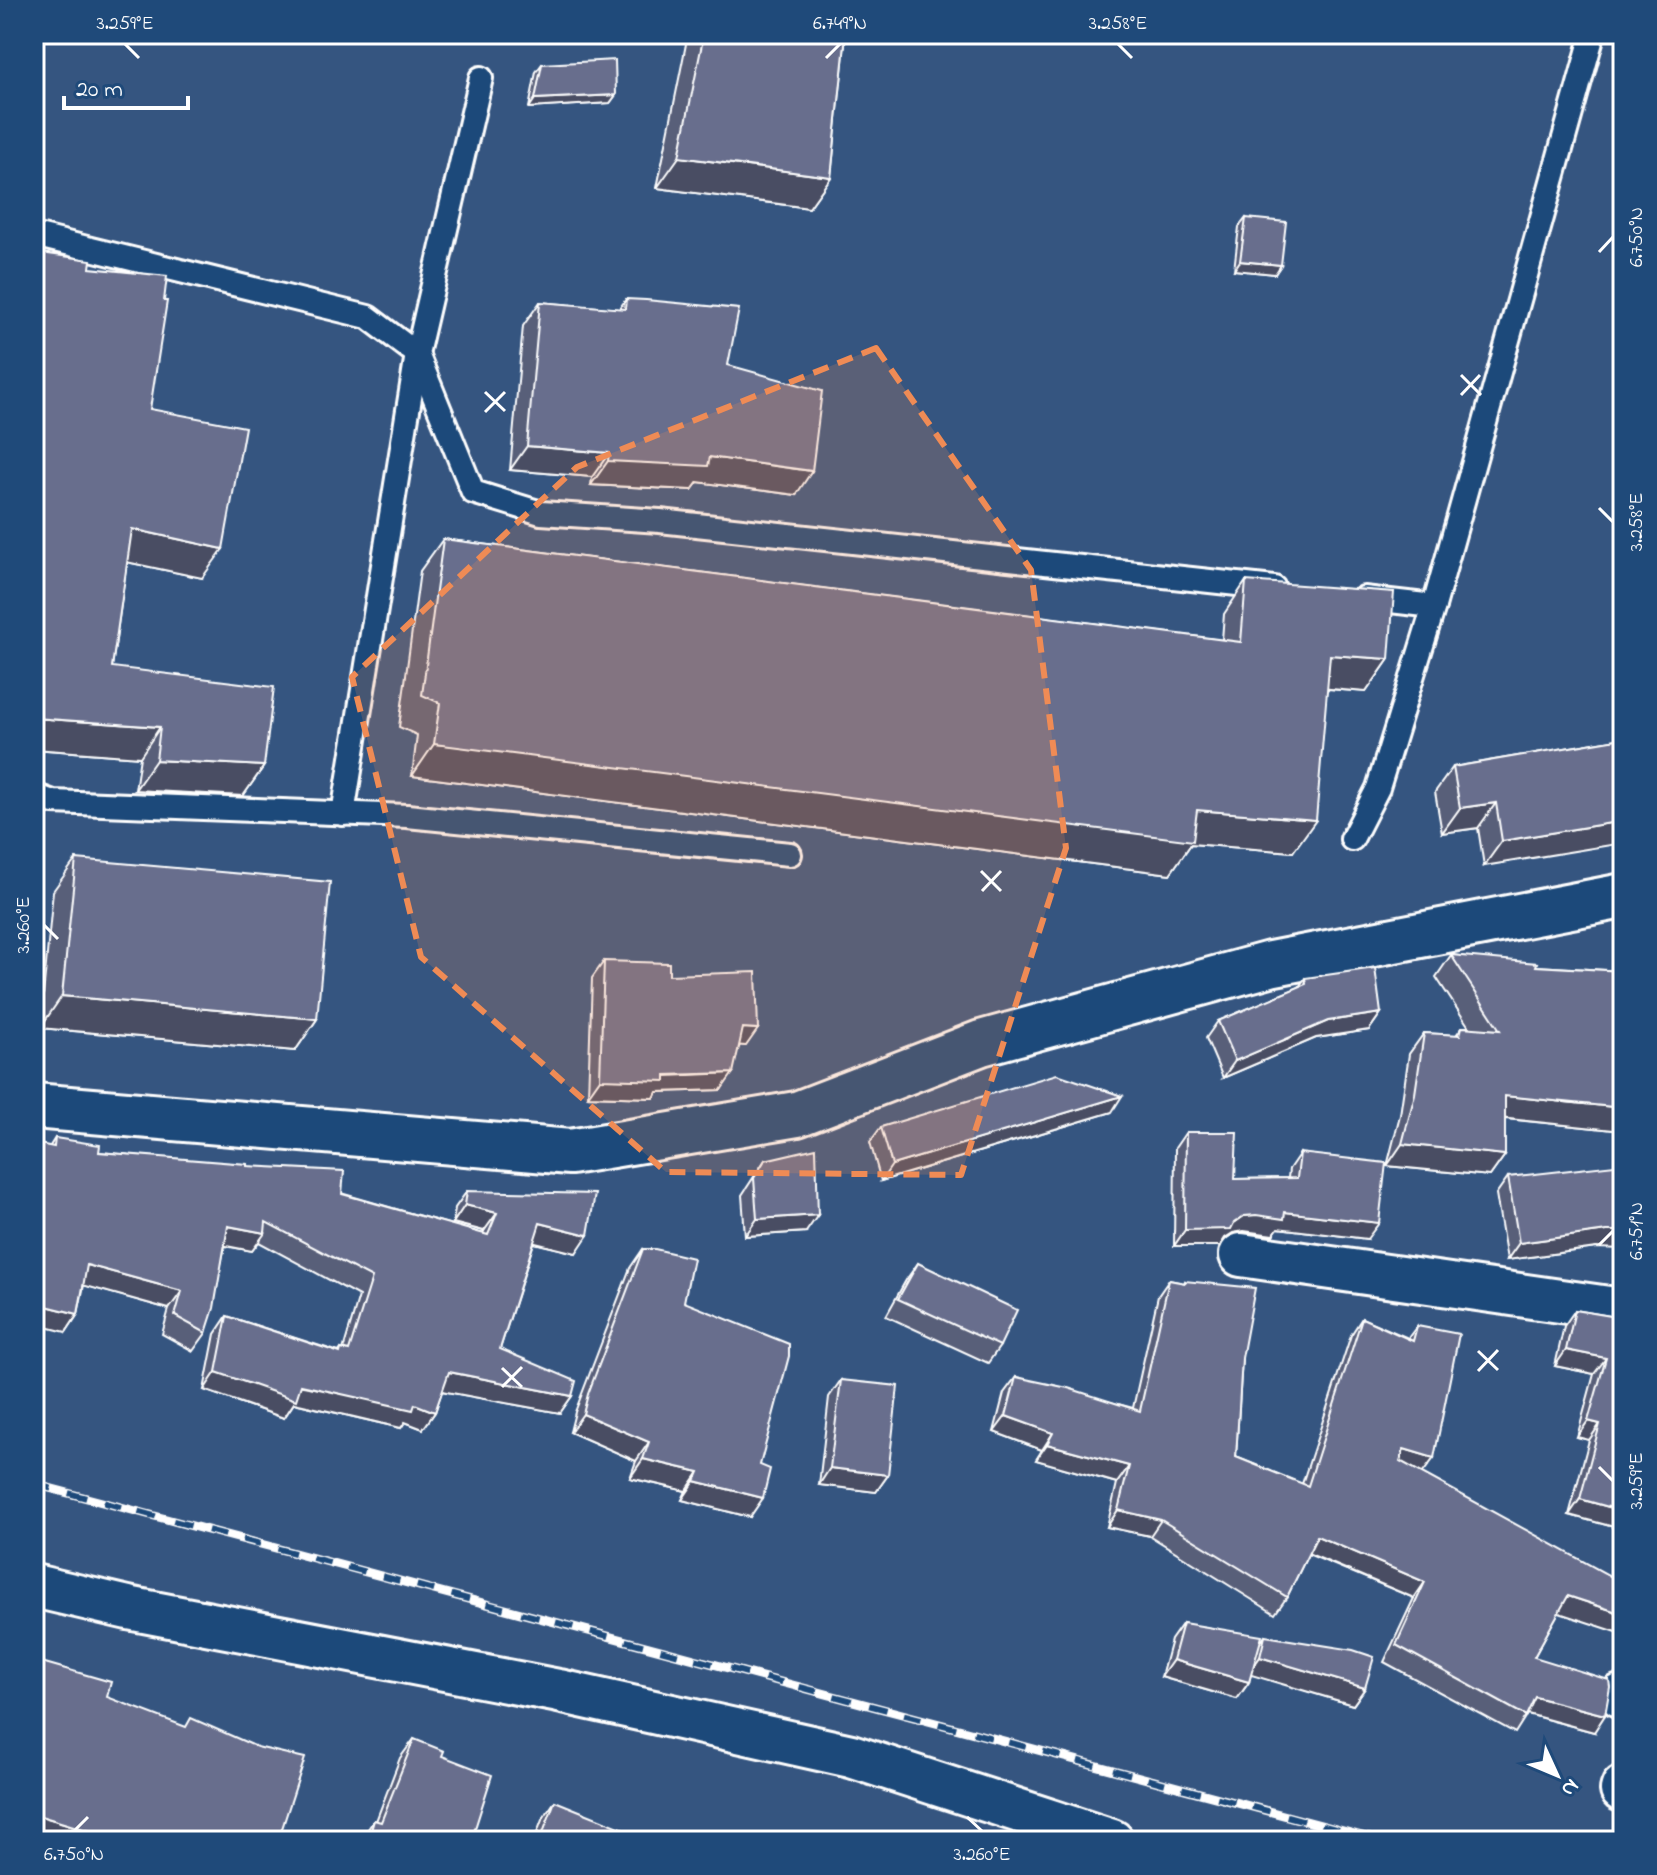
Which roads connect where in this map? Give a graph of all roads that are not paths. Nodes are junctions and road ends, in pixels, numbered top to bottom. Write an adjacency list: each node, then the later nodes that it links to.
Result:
1 (1593, 34): 7 (lane)
2 (481, 78): 4 (lane)
3 (34, 235): 4 (lane)
4 (417, 354): 5 (lane); 9 (lane)
5 (1292, 590)
6 (1339, 595): 7 (lane)
7 (1434, 606): 10 (lane)
8 (34, 795): 9 (lane)
9 (343, 814): 11 (lane)
10 (1352, 839)
11 (790, 854)
12 (1623, 896): 13 (street)
13 (34, 1106)
14 (1241, 1255): 15 (street)
15 (1623, 1310)
16 (34, 1586): 17 (street)
17 (1112, 1841)

